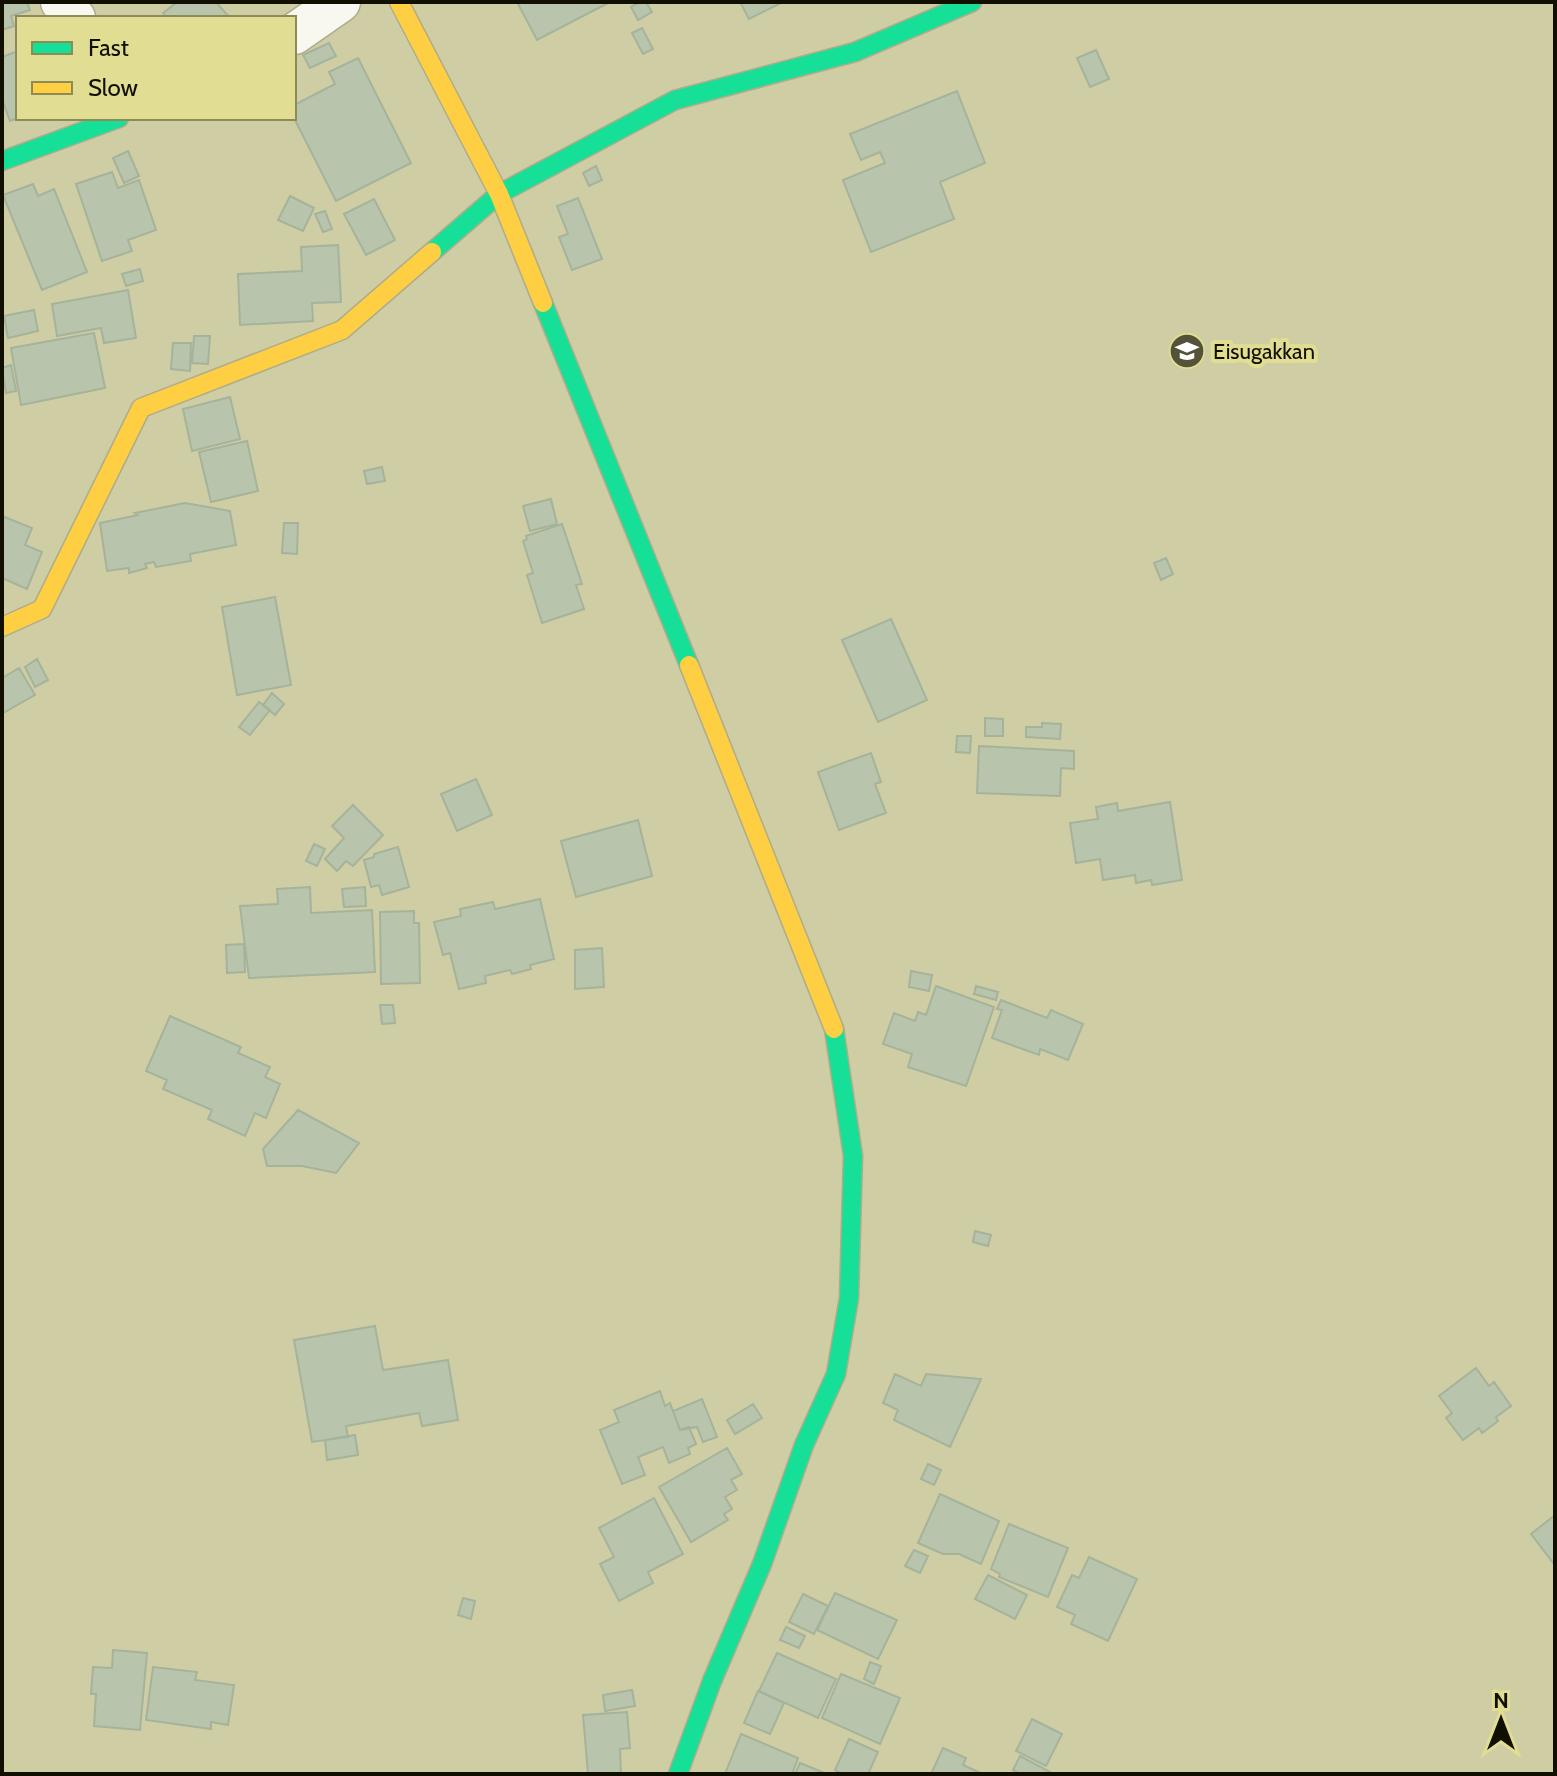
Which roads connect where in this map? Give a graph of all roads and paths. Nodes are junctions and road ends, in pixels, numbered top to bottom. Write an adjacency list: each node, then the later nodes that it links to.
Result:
1 (340, 2): 4 (street)
2 (399, 2): 7 (street)
3 (972, 2): 7 (street)
4 (296, 33)
5 (114, 120): 6 (street)
6 (2, 161)
7 (499, 194): 8 (street); 9 (street)
8 (2, 627)
9 (678, 1774)

